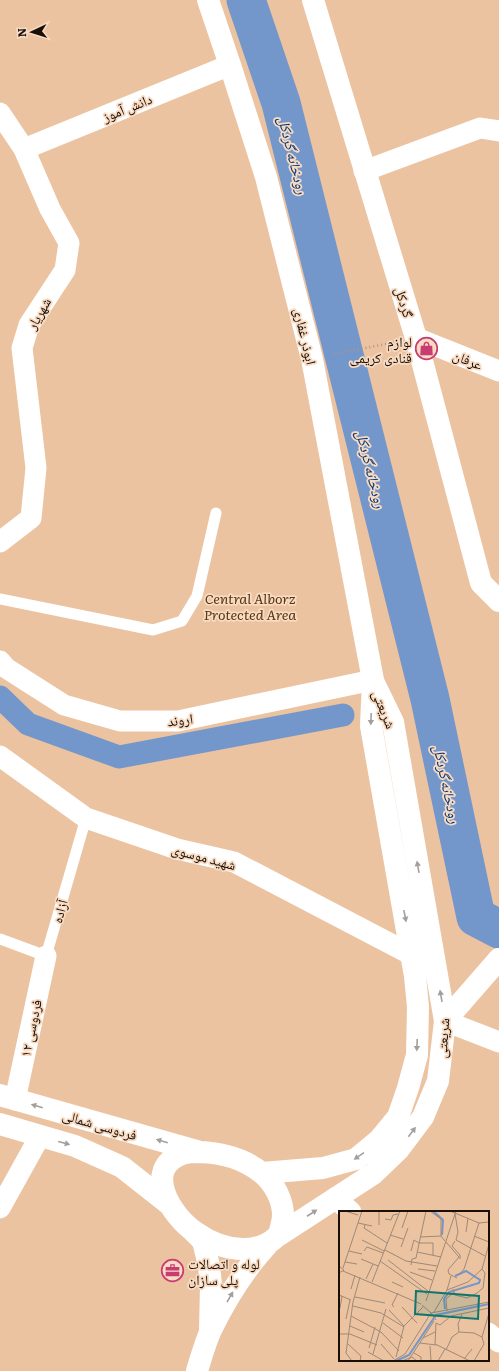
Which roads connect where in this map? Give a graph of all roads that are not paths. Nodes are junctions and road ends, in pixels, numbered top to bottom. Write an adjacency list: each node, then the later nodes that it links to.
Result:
1 (208, 0): 3 (street, ابوذر غفاری)
2 (312, 0): 7 (street, گردکل)
3 (230, 65): 6 (street, دانش آموز); 15 (street, ابوذر غفاری)
4 (0, 113): 6 (street, شهریار)
5 (499, 131): 7 (street)
6 (24, 149): 11 (street, شهریار)
7 (364, 171): 8 (street, گردکل)
8 (416, 338): 9 (street, عرفان); 13 (street, گردکل)
9 (499, 371)
10 (216, 513): 12 (lane)
11 (0, 542)
12 (0, 599)
13 (499, 601)
14 (0, 661): 15 (street, اروند)
15 (373, 680): 19 (street, شریعتی, one-way to 19); 22 (street, شریعتی, one-way to 15)
16 (0, 756): 17 (street, شهید موسوی)
17 (86, 818): 19 (street, شهید موسوی); 20 (lane, آزاده)
18 (0, 939): 20 (lane)
19 (412, 955): 28 (street, شریعتی, one-way to 28)
20 (46, 956): 24 (street, فردوسی ۱۲)
21 (499, 959): 22 (street)
22 (445, 1021): 23 (street); 29 (street, شریعتی, one-way to 22)
23 (499, 1042)
24 (7, 1098): 27 (street, فردوسی شمالی, one-way to 24)
25 (0, 1124): 26 (street, فردوسی شمالی)
26 (40, 1136): 30 (street); 31 (street, فردوسی شمالی, one-way to 31)
27 (200, 1152): 28 (street); 31 (street)
28 (262, 1173): 32 (street)
29 (343, 1205): 32 (street, شریعتی, one-way to 29)
30 (0, 1208)
31 (174, 1212): 32 (street); 33 (street)
32 (273, 1240): 33 (street, one-way to 32)
33 (210, 1331): 36 (street)
34 (489, 1334): 35 (street)
35 (499, 1342)
36 (197, 1371)

